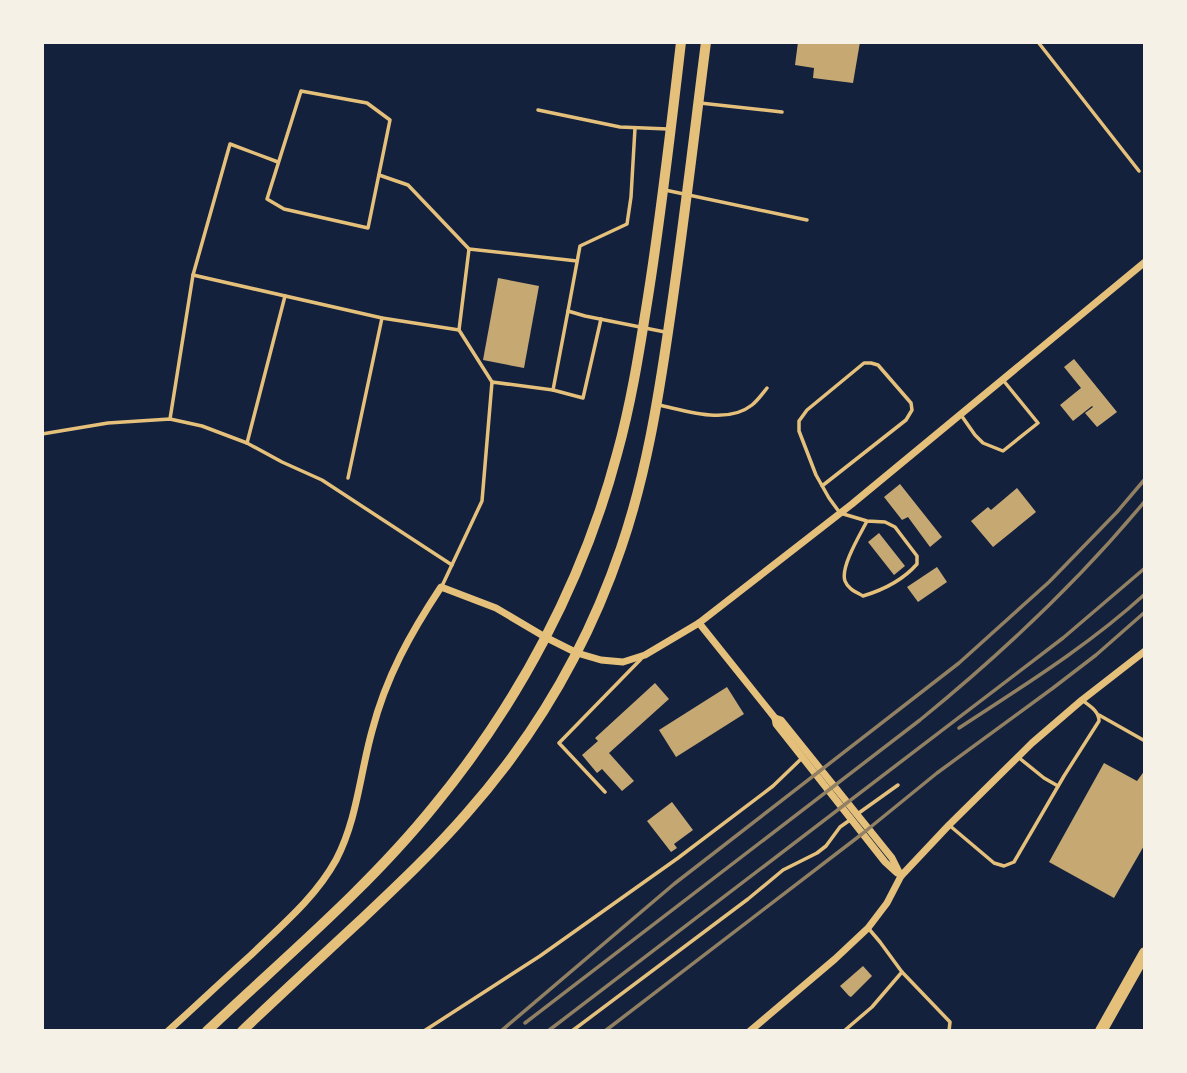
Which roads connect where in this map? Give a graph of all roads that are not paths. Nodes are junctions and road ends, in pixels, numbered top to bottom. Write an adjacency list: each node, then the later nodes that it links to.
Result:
1 (681, 42): 8 (main road)
2 (706, 42): 4 (main road)
3 (1038, 42): 10 (lane)
4 (698, 103): 6 (lane); 13 (main road)
5 (538, 110): 7 (lane)
6 (782, 112)
7 (635, 128): 8 (lane); 16 (lane)
8 (671, 129): 12 (main road)
9 (279, 162): 11 (lane); 11 (lane); 18 (lane)
10 (1139, 171)
11 (379, 175): 15 (lane)
12 (663, 189): 13 (lane); 23 (main road)
13 (687, 193): 14 (lane); 25 (main road)
14 (807, 220)
15 (469, 249): 16 (lane); 24 (lane)
16 (577, 261): 20 (lane)
17 (1145, 262): 26 (street)
18 (193, 275): 19 (lane); 32 (lane)
19 (285, 296): 21 (lane); 34 (lane)
20 (568, 311): 22 (lane); 29 (lane)
21 (382, 318): 24 (lane); 35 (lane)
22 (601, 319): 23 (lane); 29 (lane)
23 (643, 327): 25 (lane); 42 (main road)
24 (459, 330): 27 (lane)
25 (668, 333): 30 (main road)
26 (1003, 380): 31 (street); 31 (lane)
27 (492, 382): 29 (lane); 39 (lane)
28 (767, 388): 30 (lane)
29 (553, 390)
30 (657, 404): 44 (main road)
31 (961, 415): 37 (street)
32 (170, 419): 33 (lane); 34 (lane)
33 (42, 434)
34 (247, 443): 39 (lane)
35 (348, 478)
36 (822, 486): 36 (lane); 37 (lane)
37 (840, 513): 38 (lane); 41 (street)
38 (867, 521): 38 (lane)
39 (452, 565): 40 (lane)
40 (441, 587): 42 (street); 61 (street)
41 (699, 623): 45 (street); 48 (street)
42 (545, 637): 44 (street); 62 (main road)
43 (1145, 651): 46 (street)
44 (577, 653): 45 (street); 63 (main road)
45 (645, 654): 54 (lane)
46 (1082, 700): 47 (lane); 51 (street)
47 (1099, 715): 49 (lane); 53 (lane)
48 (775, 718): 50 (street); 55 (street)
49 (1145, 741)
50 (802, 757): 55 (street); 64 (lane)
51 (1018, 757): 53 (lane); 56 (street)
52 (898, 785): 55 (lane)
53 (1058, 786): 56 (lane)
54 (605, 792)
55 (854, 817): 57 (street); 65 (lane)
56 (949, 825): 57 (street)
57 (901, 876): 58 (street)
58 (868, 928): 60 (lane); 66 (street)
59 (1145, 953): 69 (highway)
60 (902, 972): 67 (lane); 68 (lane)
61 (168, 1031)
62 (207, 1031)
63 (242, 1031)
64 (424, 1031)
65 (572, 1031)
66 (750, 1031)
67 (844, 1031)
68 (949, 1031)
69 (1101, 1031)

